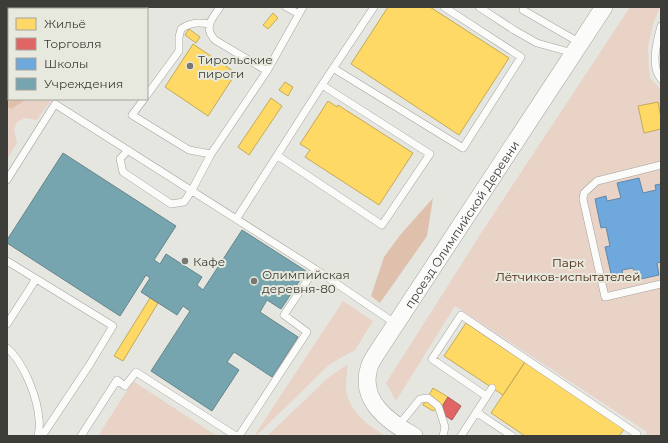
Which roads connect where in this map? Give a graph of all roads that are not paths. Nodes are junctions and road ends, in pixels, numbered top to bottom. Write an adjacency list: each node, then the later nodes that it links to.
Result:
1 (220, 7): 10 (lane)
2 (286, 7): 9 (lane)
3 (303, 7): 9 (lane)
4 (374, 7): 13 (lane)
5 (444, 7): 13 (lane)
6 (479, 7): 12 (lane)
7 (604, 7): 12 (street, проезд Олимпийской Деревни)
8 (523, 10): 12 (lane)
9 (299, 14): 14 (lane)
10 (209, 24): 14 (lane); 17 (lane)
11 (661, 26): 15 (lane)
12 (577, 48): 31 (street, проезд Олимпийской Деревни)
13 (334, 68): 16 (lane)
14 (267, 71): 20 (lane)
15 (661, 79)
16 (322, 85): 21 (lane); 21 (lane)
17 (148, 94)
18 (143, 100): 20 (lane)
19 (128, 150): 23 (lane); 24 (lane); 24 (lane)
20 (212, 154): 24 (lane)
21 (278, 156): 25 (lane)
22 (661, 166): 29 (lane)
23 (7, 180)
24 (192, 190): 25 (lane)
25 (237, 218): 27 (lane)
26 (7, 261): 28 (lane)
27 (315, 269): 31 (lane); 40 (lane)
28 (36, 278): 30 (lane); 38 (lane)
29 (661, 284)
30 (7, 324)
31 (396, 324): 36 (street, проезд Олимпийской Деревни)
32 (7, 348): 37 (lane)
33 (492, 388): 34 (lane)
34 (486, 396): 35 (lane); 45 (lane)
35 (476, 412): 43 (lane); 44 (lane)
36 (398, 426): 41 (street, проезд Олимпийской Деревни); 42 (lane)
37 (38, 436)
38 (42, 436)
39 (81, 436): 40 (lane)
40 (238, 436)
41 (414, 436)
42 (443, 436)
43 (461, 436)
44 (512, 436)
45 (635, 436)

